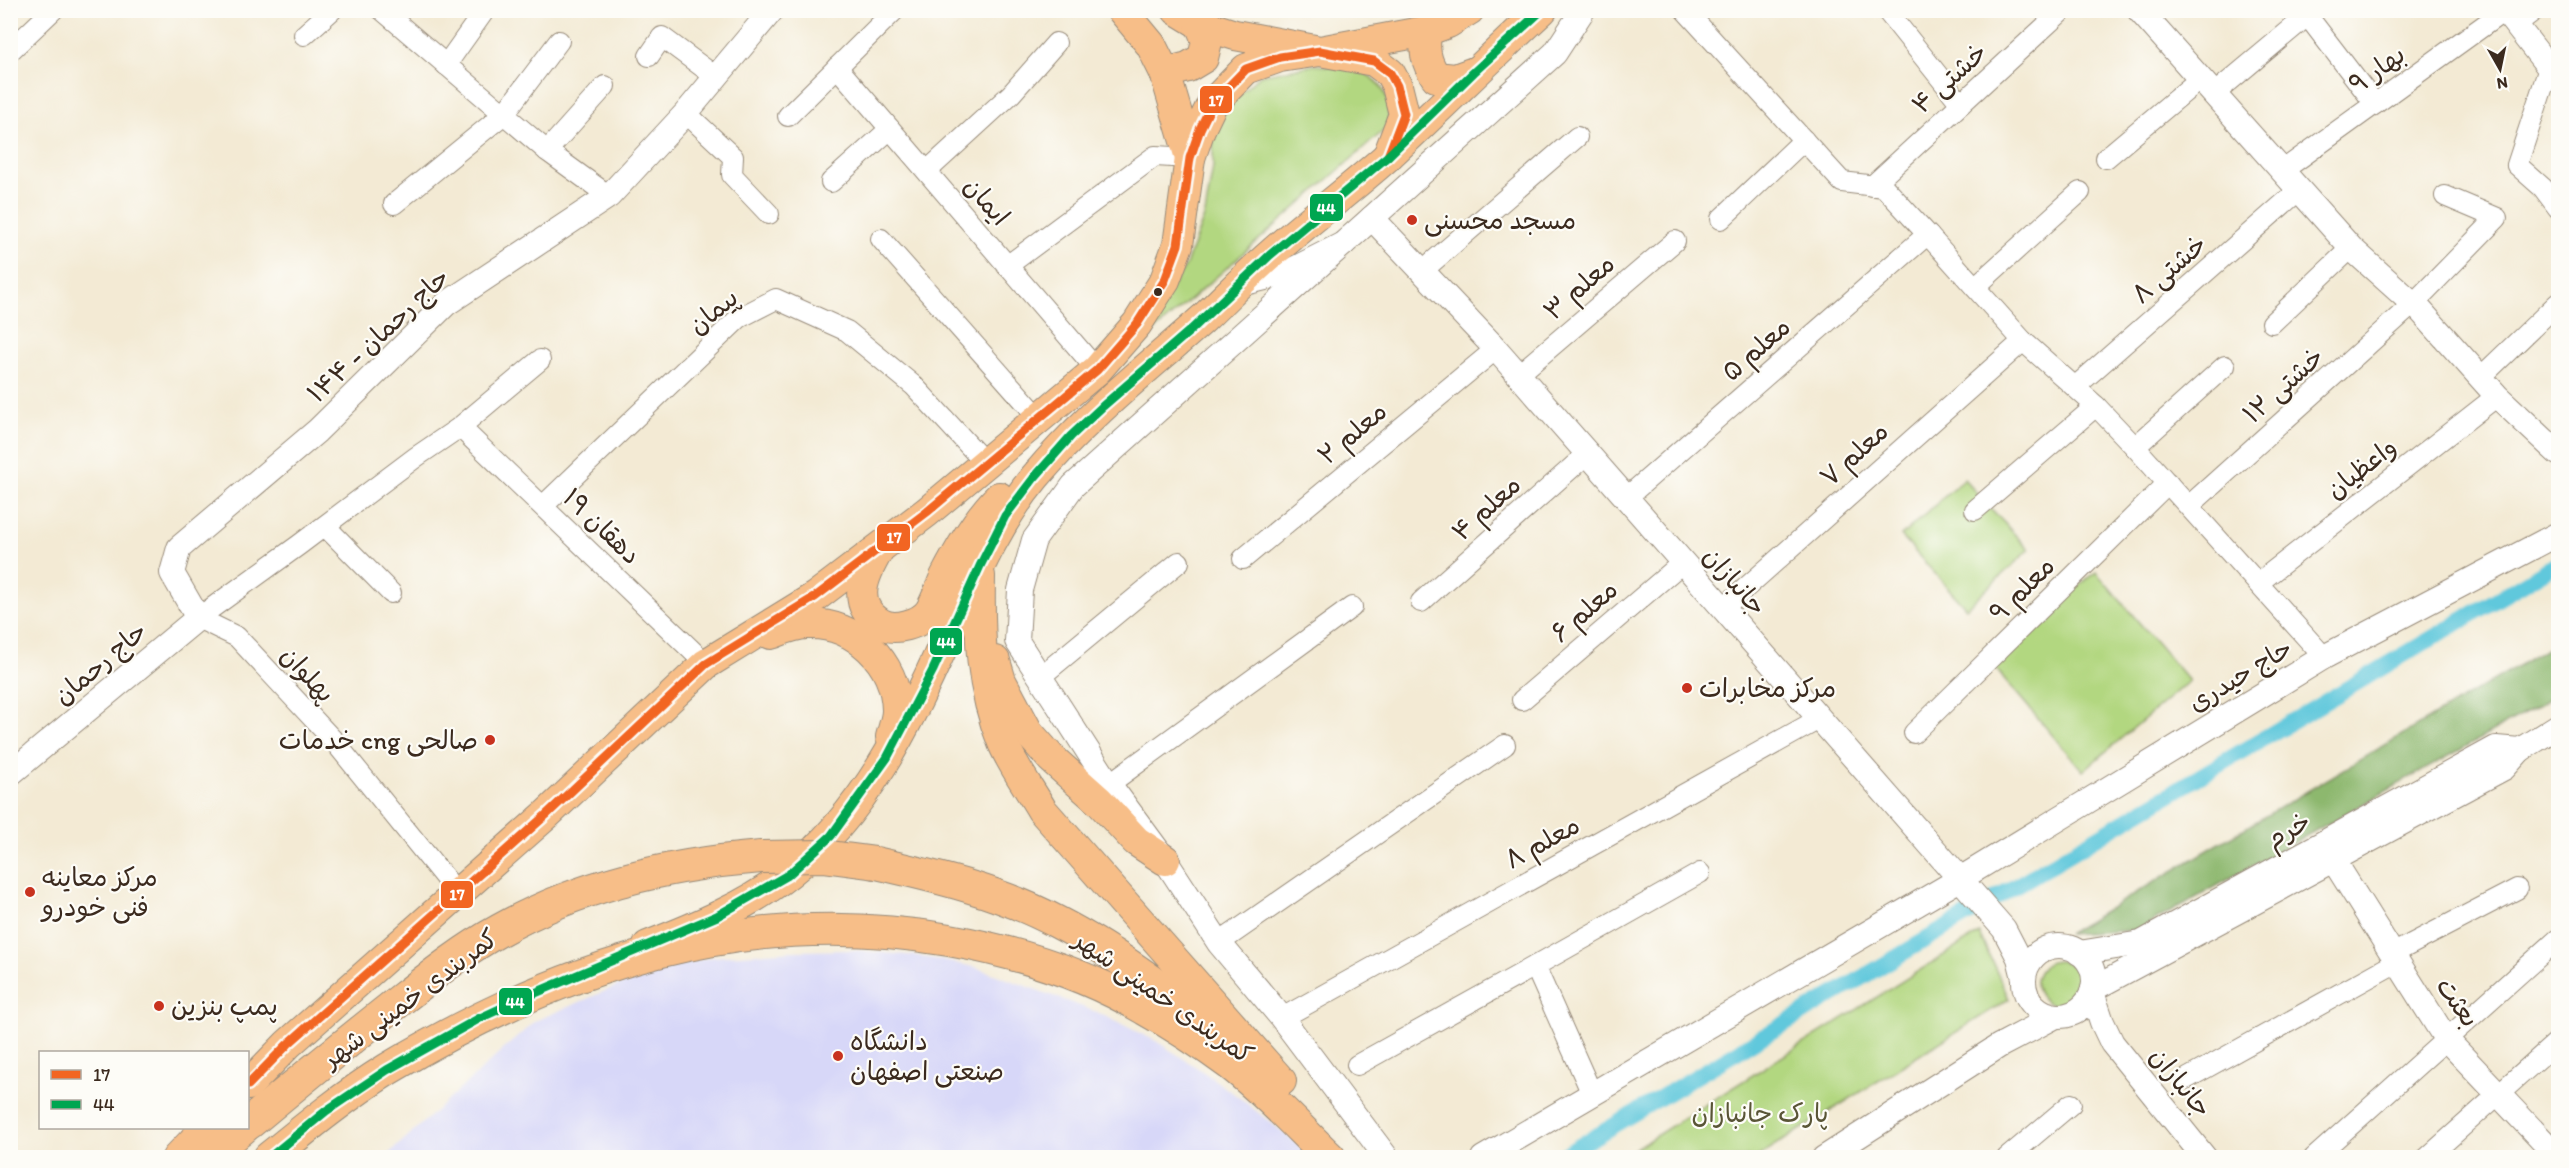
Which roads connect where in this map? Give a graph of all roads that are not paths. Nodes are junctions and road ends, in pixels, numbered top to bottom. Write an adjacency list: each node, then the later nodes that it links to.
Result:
1 (53, 10): 24 (street)
2 (332, 10): 21 (street)
3 (382, 10): 28 (street)
4 (485, 10): 28 (street)
5 (772, 10): 33 (street, حاج رحمان - ۱۴۴)
6 (894, 10): 29 (street)
7 (1122, 10): 31 (main road)
8 (1469, 10): 20 (main road)
9 (1542, 10): 30 (main road)
10 (1583, 10): 26 (street)
11 (1601, 10): 26 (street)
12 (1685, 10): 43 (street)
13 (1886, 10): 36 (street)
14 (2064, 10): 36 (street, خشتی ۴)
15 (2139, 10): 35 (street)
16 (2535, 10): 18 (street, بهار ۹)
17 (2305, 13): 35 (street); 37 (street)
18 (2508, 15): 32 (street); 37 (street, بهار ۹)
19 (1189, 17): 25 (main road); 31 (main road)
20 (1426, 31): 25 (main road); 30 (main road)
21 (304, 35)
22 (559, 41): 39 (street)
23 (1056, 43): 48 (street)
24 (10, 51)
25 (1320, 51): 45 (main road); 46 (main road)
26 (1555, 53): 59 (street)
27 (649, 56): 33 (street)
28 (446, 65): 39 (street)
29 (837, 67): 40 (street); 41 (street, ایمان)
30 (1474, 72): 45 (main road)
31 (1165, 73): 46 (main road)
32 (2554, 74): 57 (street)
33 (716, 77): 38 (street, حاج رحمان - ۱۴۴)
34 (605, 86): 44 (street)
35 (2207, 87): 47 (street); 49 (street)
36 (1961, 104): 51 (street, خشتی ۴)
37 (2375, 104): 49 (street, بهار ۹)
38 (686, 113): 54 (street, حاج رحمان - ۱۴۴); 58 (street)
39 (504, 114): 44 (street); 56 (street)
40 (788, 116)
41 (890, 129): 48 (street, ایمان); 50 (street)
42 (1577, 137): 67 (street)
43 (1804, 140): 51 (street); 60 (street)
44 (547, 151): 54 (street)
45 (1388, 156): 68 (main road)
46 (1190, 158): 66 (street); 77 (main road)
47 (2106, 158)
48 (927, 171): 66 (street, ایمان)
49 (2282, 171): 52 (street)
50 (831, 182)
51 (1872, 186): 61 (street)
52 (2299, 190): 65 (street); 80 (street, خشتی ۸)
53 (2080, 192): 69 (street)
54 (609, 196): 108 (street, حاج رحمان - ۱۴۴)
55 (2445, 196): 71 (street, خشتی ۱۲)
56 (394, 204)
57 (2559, 208)
58 (769, 214)
59 (1372, 218): 64 (street); 67 (street, جانبازان)
60 (1721, 219)
61 (1925, 238): 69 (street); 91 (street, معلم ۵)
62 (880, 239): 83 (street)
63 (1675, 241): 78 (street, معلم ۳)
64 (1343, 244): 68 (street); 112 (street)
65 (2351, 248): 71 (street); 72 (street)
66 (1007, 266): 77 (street, ایمان)
67 (1422, 271): 74 (street, جانبازان)
68 (1240, 284): 85 (main road)
69 (1975, 287): 73 (street)
70 (2559, 303): 79 (street)
71 (2413, 304): 79 (street); 93 (street, خشتی ۱۲)
72 (2272, 322)
73 (2023, 341): 80 (street); 107 (street, معلم ۷)
74 (1496, 349): 78 (street, جانبازان); 98 (street, معلم ۲)
75 (540, 360): 84 (street)
76 (2225, 366): 86 (street)
77 (1097, 370): 83 (main road)
78 (1518, 375): 88 (street, جانبازان)
79 (2480, 378): 81 (street)
80 (2075, 387): 82 (street)
81 (2496, 396): 87 (street); 102 (street, واعظیان)
82 (2096, 406): 86 (street); 94 (street)
83 (1040, 419): 89 (main road)
84 (460, 427): 92 (street, دهقان ۱۹); 95 (street)
85 (1071, 436): 97 (main road); 101 (main road)
86 (2135, 447): 90 (street)
87 (2558, 453)
88 (1587, 454): 91 (street, جانبازان); 104 (street, معلم ۴)
89 (986, 464): 92 (street, پیمان); 97 (main road)
90 (2168, 483): 93 (street); 115 (street, معلم ۹)
91 (1626, 498): 100 (street, جانبازان)
92 (543, 506): 111 (street, دهقان ۱۹)
93 (2189, 506): 102 (street)
94 (1975, 510)
95 (326, 526): 103 (street); 108 (street)
96 (2559, 534): 110 (street, حاج حیدری)
97 (880, 548): 109 (main road)
98 (1243, 559)
99 (1179, 562): 112 (street)
100 (1682, 563): 107 (street, جانبازان); 113 (street, معلم ۶)
101 (980, 566): 105 (main road); 119 (main road)
102 (2258, 583): 110 (street)
103 (391, 593)
104 (1421, 602)
105 (979, 603): 122 (main road); 146 (main road)
106 (1352, 607): 121 (street)
107 (1722, 609): 114 (street, جانبازان)
108 (198, 618): 120 (street, حاج رحمان); 127 (street, پهلوان)
109 (742, 642): 111 (main road); 119 (main road)
110 (2324, 657): 125 (street, حاج حیدری)
111 (706, 664): 127 (main road)
112 (1040, 677): 121 (street)
113 (1522, 700)
114 (1819, 719): 125 (street, جانبازان); 138 (street, معلم ۸)
115 (1914, 734)
116 (2554, 737): 118 (street, خرم)
117 (1504, 744): 130 (street)
118 (2520, 750): 123 (street, خرم); 132 (street, خرم)
119 (887, 758): 135 (main road)
120 (10, 774)
121 (1109, 784): 122 (street)
122 (1165, 860): 130 (street)
123 (2334, 861): 132 (street, خرم); 133 (street, بعثت)
124 (1700, 873): 134 (street)
125 (1959, 879): 128 (street, جانبازان); 148 (street, حاج حیدری)
126 (2517, 889): 133 (street)
127 (458, 894): 147 (main road)
128 (2004, 929): 131 (street); 136 (street)
129 (2559, 939): 140 (street)
130 (1219, 943): 162 (street)
131 (2068, 950): 132 (street, خرم); 136 (street); 137 (street)
132 (2146, 951): 137 (street, خرم)
133 (2394, 958): 140 (street, بعثت); 145 (street)
134 (1535, 966): 144 (street); 148 (street)
135 (576, 976): 159 (highway, کمربندی خمینی شهر); 160 (highway, کمربندی خمینی شهر)
136 (2026, 988): 139 (street); 143 (street)
137 (2092, 990): 139 (street); 142 (street)
138 (1290, 1013)
139 (2060, 1016): 142 (street); 143 (street)
140 (2446, 1039): 149 (street, بعثت); 165 (street)
141 (2559, 1041): 149 (street)
142 (2112, 1043): 155 (street, جانبازان)
143 (1999, 1046): 154 (street)
144 (1357, 1065)
145 (2186, 1078)
146 (1281, 1081): 151 (highway, کمربندی خمینی شهر, bridge); 161 (highway, کمربندی خمینی شهر)
147 (249, 1084)
148 (1592, 1094): 163 (street, حاج حیدری)
149 (2498, 1094): 156 (street, بعثت); 166 (street)
150 (2071, 1104): 164 (street)
151 (249, 1123)
152 (205, 1129): 157 (main road)
153 (242, 1129): 158 (highway)
154 (1840, 1154)
155 (2201, 1156)
156 (2559, 1157)
157 (177, 1158)
158 (207, 1158)
159 (269, 1158)
160 (1330, 1158)
161 (1353, 1158)
162 (1387, 1158)
163 (1483, 1158)
164 (2007, 1158)
165 (2314, 1158)
166 (2427, 1158)

